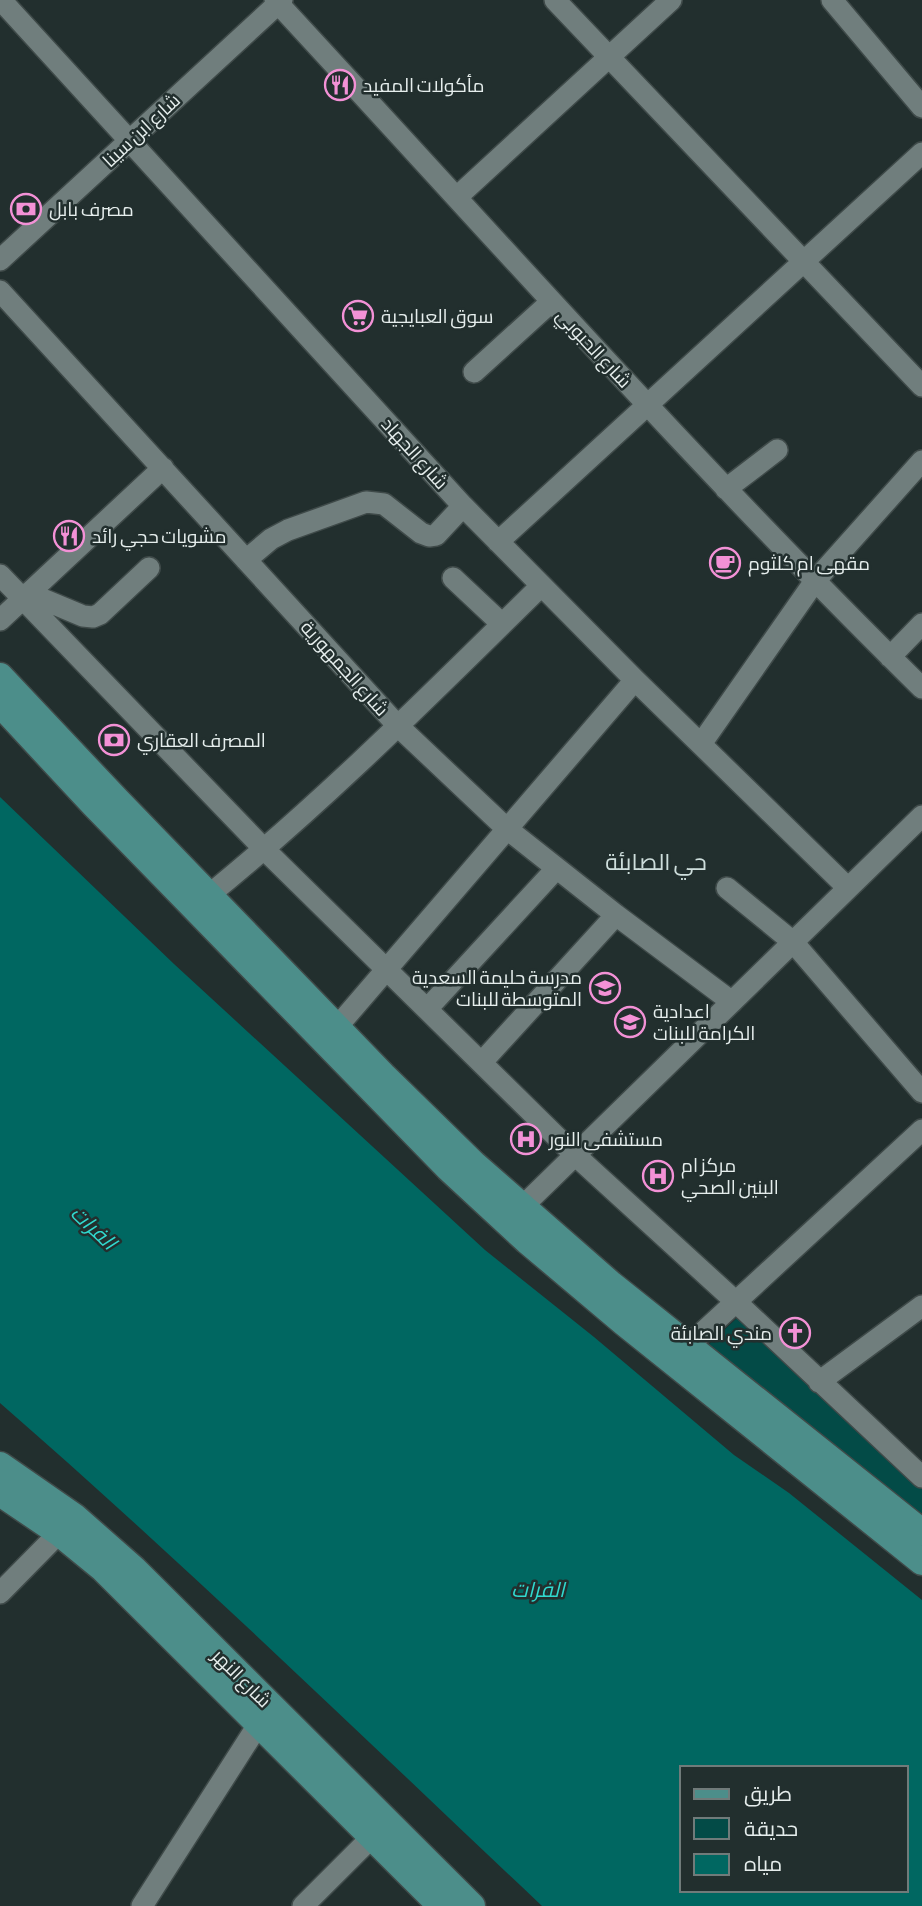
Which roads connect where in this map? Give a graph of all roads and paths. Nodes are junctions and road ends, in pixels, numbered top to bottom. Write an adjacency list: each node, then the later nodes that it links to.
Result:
1 (1, 0): 8 (street, شارع الجهاد)
2 (555, 0): 6 (street)
3 (671, 0): 6 (street)
4 (832, 0): 7 (street)
5 (278, 1): 8 (street, شارع ابن سينا); 10 (street, شارع الحبوبي)
6 (610, 57): 10 (street); 12 (street)
7 (922, 107)
8 (130, 141): 11 (street, شارع ابن سينا); 22 (street, شارع الجهاد)
9 (919, 164): 12 (street)
10 (457, 197): 14 (street, شارع الحبوبي)
11 (0, 260)
12 (805, 261): 16 (street); 17 (street)
13 (0, 291): 20 (street, شارع الجمهورية)
14 (551, 302): 15 (street); 17 (street, شارع الحبوبي)
15 (474, 372)
16 (922, 386)
17 (646, 405): 21 (street, شارع الحبوبي); 23 (street)
18 (777, 450): 21 (street)
19 (922, 461): 28 (street)
20 (163, 468): 24 (street, شارع الجمهورية); 30 (street)
21 (726, 489): 28 (street, شارع الحبوبي)
22 (463, 506): 23 (street, شارع الجهاد); 24 (street)
23 (498, 542): 29 (street, شارع الجهاد)
24 (246, 560): 39 (street, شارع الجمهورية)
25 (149, 568): 30 (street)
26 (0, 575): 30 (street)
27 (453, 578): 32 (street)
28 (815, 581): 34 (street, شارع الحبوبي); 40 (street)
29 (541, 586): 32 (street); 36 (street, شارع الجهاد)
30 (25, 596): 31 (street); 43 (street)
31 (0, 620)
32 (502, 624): 39 (street)
33 (922, 624): 34 (street)
34 (890, 657): 37 (street, شارع الحبوبي)
35 (0, 676): 47 (main road)
36 (635, 680): 40 (street, شارع الجهاد); 42 (street)
37 (922, 688)
38 (0, 704): 50 (main road)
39 (398, 726): 42 (street, شارع الجمهورية); 43 (street)
40 (701, 744): 46 (street, شارع الجهاد)
41 (922, 816): 46 (street)
42 (506, 828): 44 (street, شارع الجمهورية); 51 (street)
43 (265, 850): 47 (street); 51 (street)
44 (556, 869): 48 (street, شارع الجمهورية); 53 (street)
45 (727, 888): 49 (street)
46 (848, 888): 49 (street)
47 (209, 895): 50 (main road)
48 (616, 915): 52 (street, شارع الجمهورية); 55 (street)
49 (793, 942): 52 (street); 56 (street)
50 (262, 963): 54 (main road); 69 (main road)
51 (387, 967): 53 (street); 54 (street)
52 (732, 1002): 58 (street)
53 (428, 1008): 55 (street)
54 (337, 1027): 59 (main road)
55 (482, 1062): 58 (street)
56 (922, 1093)
57 (922, 1130): 60 (street)
58 (575, 1155): 59 (street); 60 (street)
59 (522, 1207): 62 (main road)
60 (736, 1302): 62 (street); 63 (street)
61 (922, 1306): 63 (street)
62 (688, 1346): 67 (main road)
63 (819, 1382): 65 (street)
64 (0, 1465): 73 (main road, شارع النهر)
65 (922, 1477)
66 (0, 1493): 68 (main road, شارع النهر)
67 (922, 1532)
68 (59, 1533): 70 (street); 71 (main road, شارع النهر)
69 (922, 1562)
70 (0, 1593)
71 (258, 1725): 72 (main road, شارع النهر); 74 (street)
72 (371, 1838): 73 (main road, شارع النهر); 75 (street)
73 (441, 1897): 76 (main road, شارع النهر)
74 (142, 1906)
75 (303, 1906)
76 (472, 1906)

